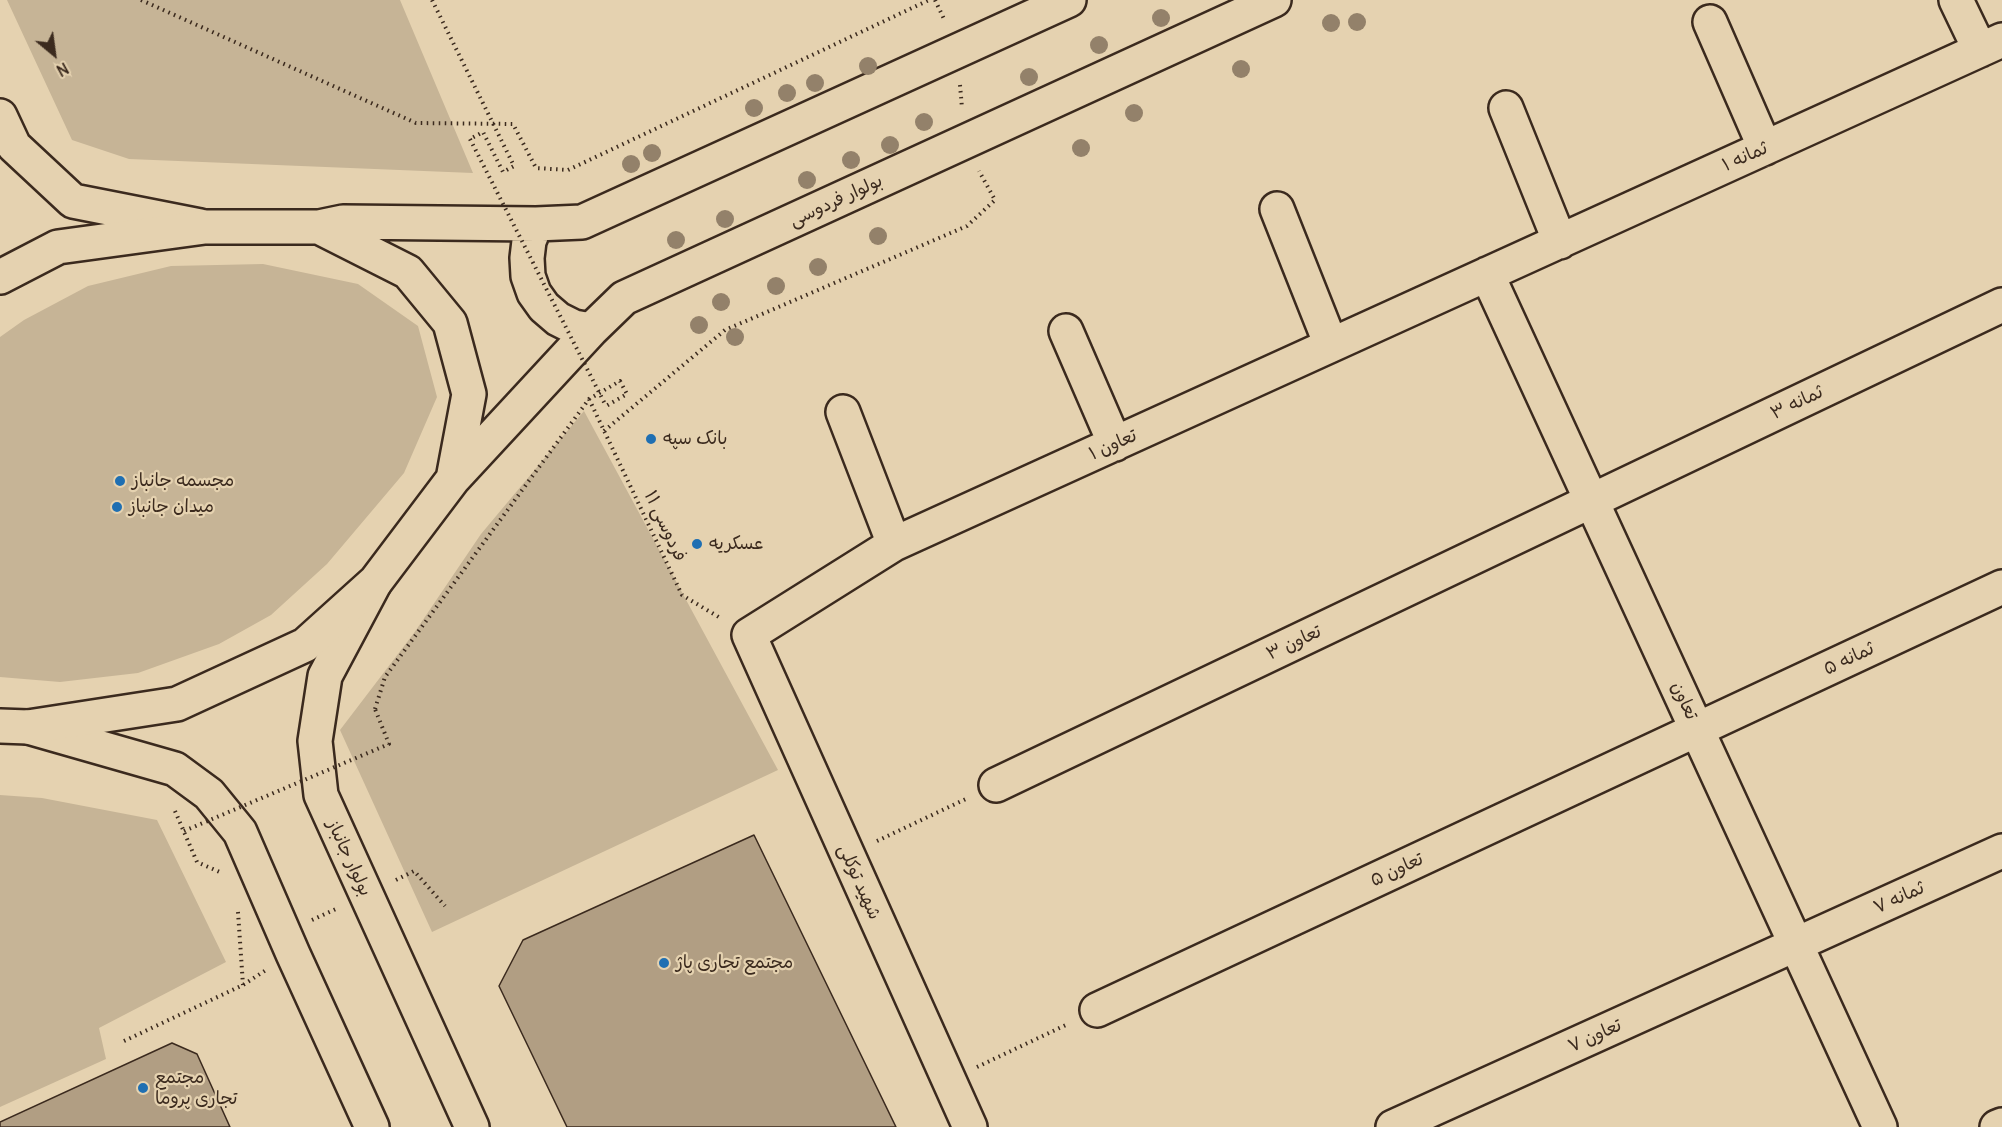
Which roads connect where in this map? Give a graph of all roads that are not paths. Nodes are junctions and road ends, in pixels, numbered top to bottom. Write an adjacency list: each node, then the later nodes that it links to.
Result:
1 (1069, 0): 10 (street)
2 (1274, 0): 17 (street, بولوار فردوسی)
3 (1956, 0): 5 (street)
4 (1710, 22): 8 (street)
5 (1991, 45): 8 (street, ثمانه ۱)
6 (1506, 108): 13 (street)
7 (0, 116): 11 (street)
8 (1765, 148): 13 (street, ثمانه ۱)
9 (1276, 209): 19 (street)
10 (536, 224): 12 (street); 17 (street)
11 (205, 227): 12 (street); 15 (street)
12 (319, 227): 22 (street)
13 (1560, 242): 14 (street, ثمانه ۱)
14 (1487, 274): 19 (street, تعاون ۱); 23 (street, تعاون)
15 (0, 277)
16 (2002, 305): 23 (street, ثمانه ۳)
17 (591, 330): 22 (street, بولوار فردوسی)
18 (1066, 332): 21 (street)
19 (1331, 345): 21 (street, تعاون ۱)
20 (843, 412): 24 (street)
21 (1114, 444): 24 (street, تعاون ۱)
22 (453, 479): 25 (street)
23 (1592, 501): 29 (street, تعاون); 30 (street, تعاون ۳)
24 (894, 544): 27 (street, تعاون ۱)
25 (376, 581): 28 (street); 36 (street, بولوار جانباز)
26 (2002, 587): 29 (street, ثمانه ۵)
27 (749, 635): 37 (street, شهید توکلی)
28 (14, 726): 35 (street)
29 (1697, 730): 32 (street, تعاون); 33 (street, تعاون ۵)
30 (996, 785)
31 (2002, 851): 32 (street, ثمانه ۷)
32 (1796, 944): 38 (street, تعاون ۷); 39 (street, تعاون)
33 (1097, 1010)
34 (2002, 1125): 40 (street)
35 (372, 1127)
36 (472, 1127)
37 (970, 1127)
38 (1393, 1127)
39 (1880, 1127)
40 (1997, 1127)

